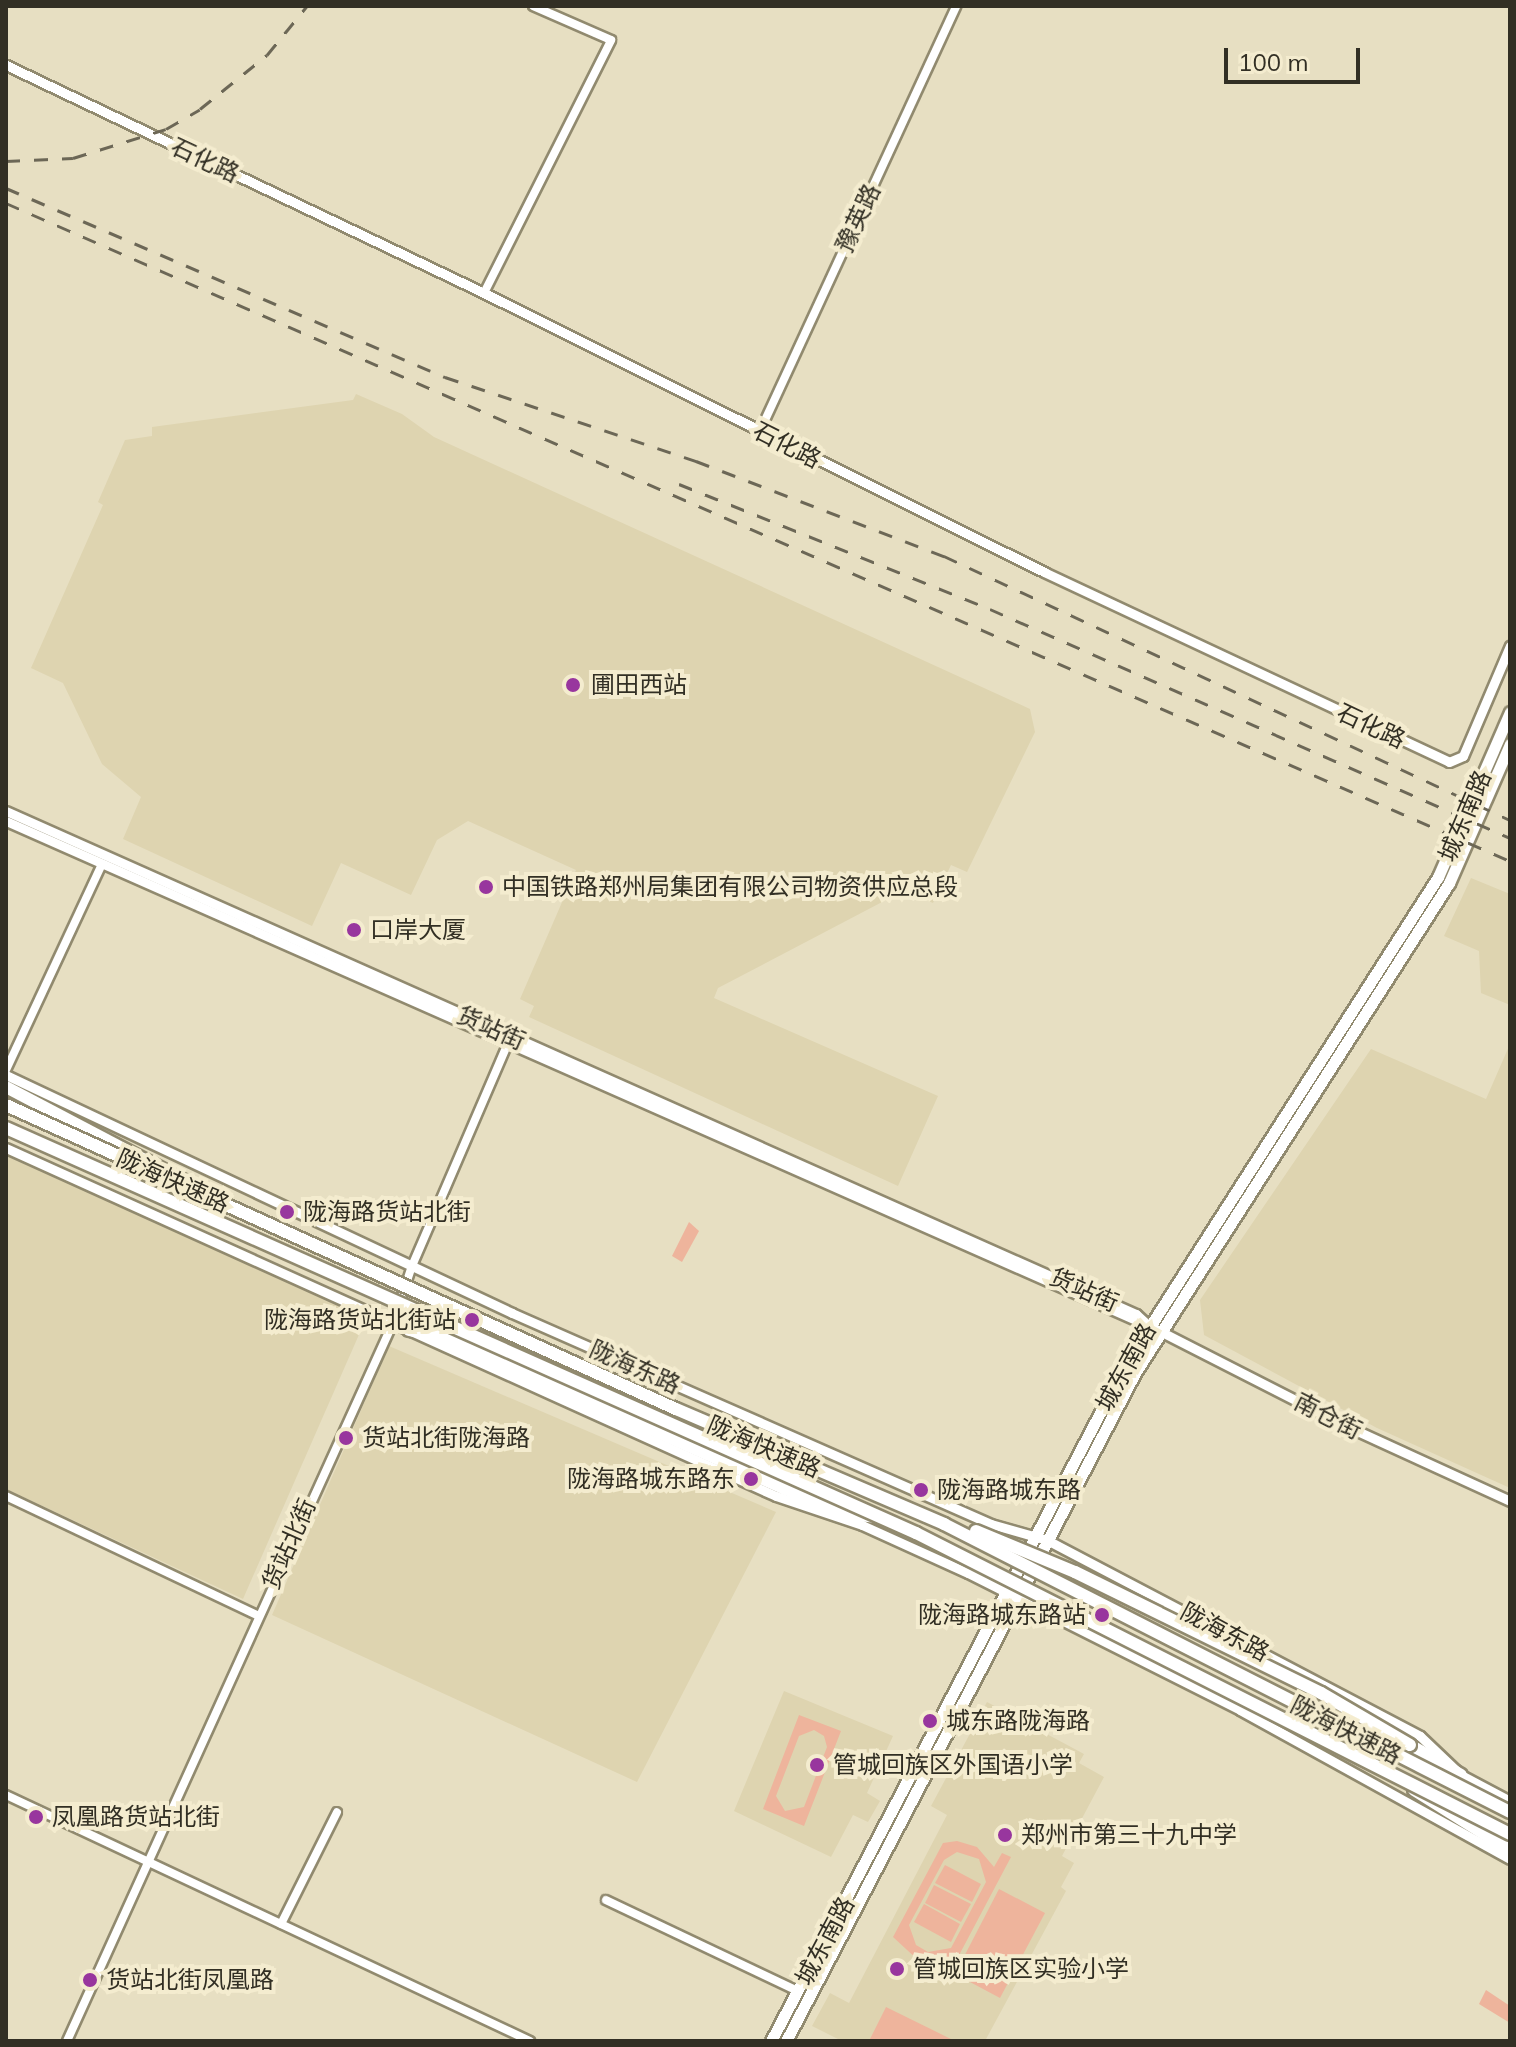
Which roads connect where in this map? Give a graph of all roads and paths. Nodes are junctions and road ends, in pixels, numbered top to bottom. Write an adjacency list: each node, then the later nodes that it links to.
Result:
1 (533, 6): 4 (street)
2 (956, 6): 5 (street, 豫英路)
3 (6, 65): 4 (street, 石化路)
4 (484, 293): 5 (street, 石化路)
5 (760, 431): 6 (street, 石化路)
6 (1510, 646)
7 (1510, 712): 21 (main road, 城东南路)
8 (1510, 744): 21 (main road, 城东南路)
9 (6, 811): 21 (street, 货站街)
10 (6, 821): 11 (street, 货站街)
11 (102, 864): 12 (street, 货站街); 13 (street)
12 (507, 1045): 19 (street, 货站北街); 21 (street, 货站街)
13 (6, 1073): 19 (street, 陇海东路)
14 (6, 1087): 18 (highway, bridge)
15 (6, 1105): 18 (highway, 陇海快速路, bridge)
16 (6, 1128): 26 (highway, 陇海快速路, bridge)
17 (6, 1148): 20 (street)
18 (218, 1201): 24 (highway, 陇海快速路, bridge)
19 (412, 1266): 20 (street, 货站北街); 27 (street, 陇海东路)
20 (393, 1323): 22 (street); 30 (street, 货站北街)
21 (1154, 1328): 25 (street, 南仓街); 27 (main road, 城东南路)
22 (409, 1330): 26 (highway, bridge); 28 (street)
23 (6, 1496): 30 (street)
24 (878, 1496): 32 (highway, bridge); 36 (highway, 陇海快速路, bridge)
25 (1510, 1501)
26 (882, 1517): 31 (highway, 陇海快速路, bridge)
27 (1041, 1538): 28 (main road, 城东南路); 29 (main road, 城东南路); 32 (street, 陇海东路)
28 (1007, 1591): 29 (street); 43 (main road, 城东南路)
29 (1019, 1598): 39 (street); 47 (main road, 城东南路)
30 (257, 1615): 40 (street, 货站北街)
31 (1385, 1770): 37 (highway, 陇海快速路, bridge); 38 (highway, bridge)
32 (1461, 1775): 34 (street, 陇海东路)
33 (6, 1795): 40 (street)
34 (1510, 1801)
35 (337, 1812): 42 (street)
36 (1510, 1812)
37 (1510, 1834)
38 (1510, 1850)
39 (1510, 1859)
40 (147, 1861): 42 (street); 44 (street, 货站北街)
41 (606, 1900): 43 (street)
42 (281, 1924): 45 (street)
43 (798, 1991): 46 (main road, 城东南路)
44 (67, 2041)
45 (530, 2041)
46 (771, 2041)
47 (786, 2041)

